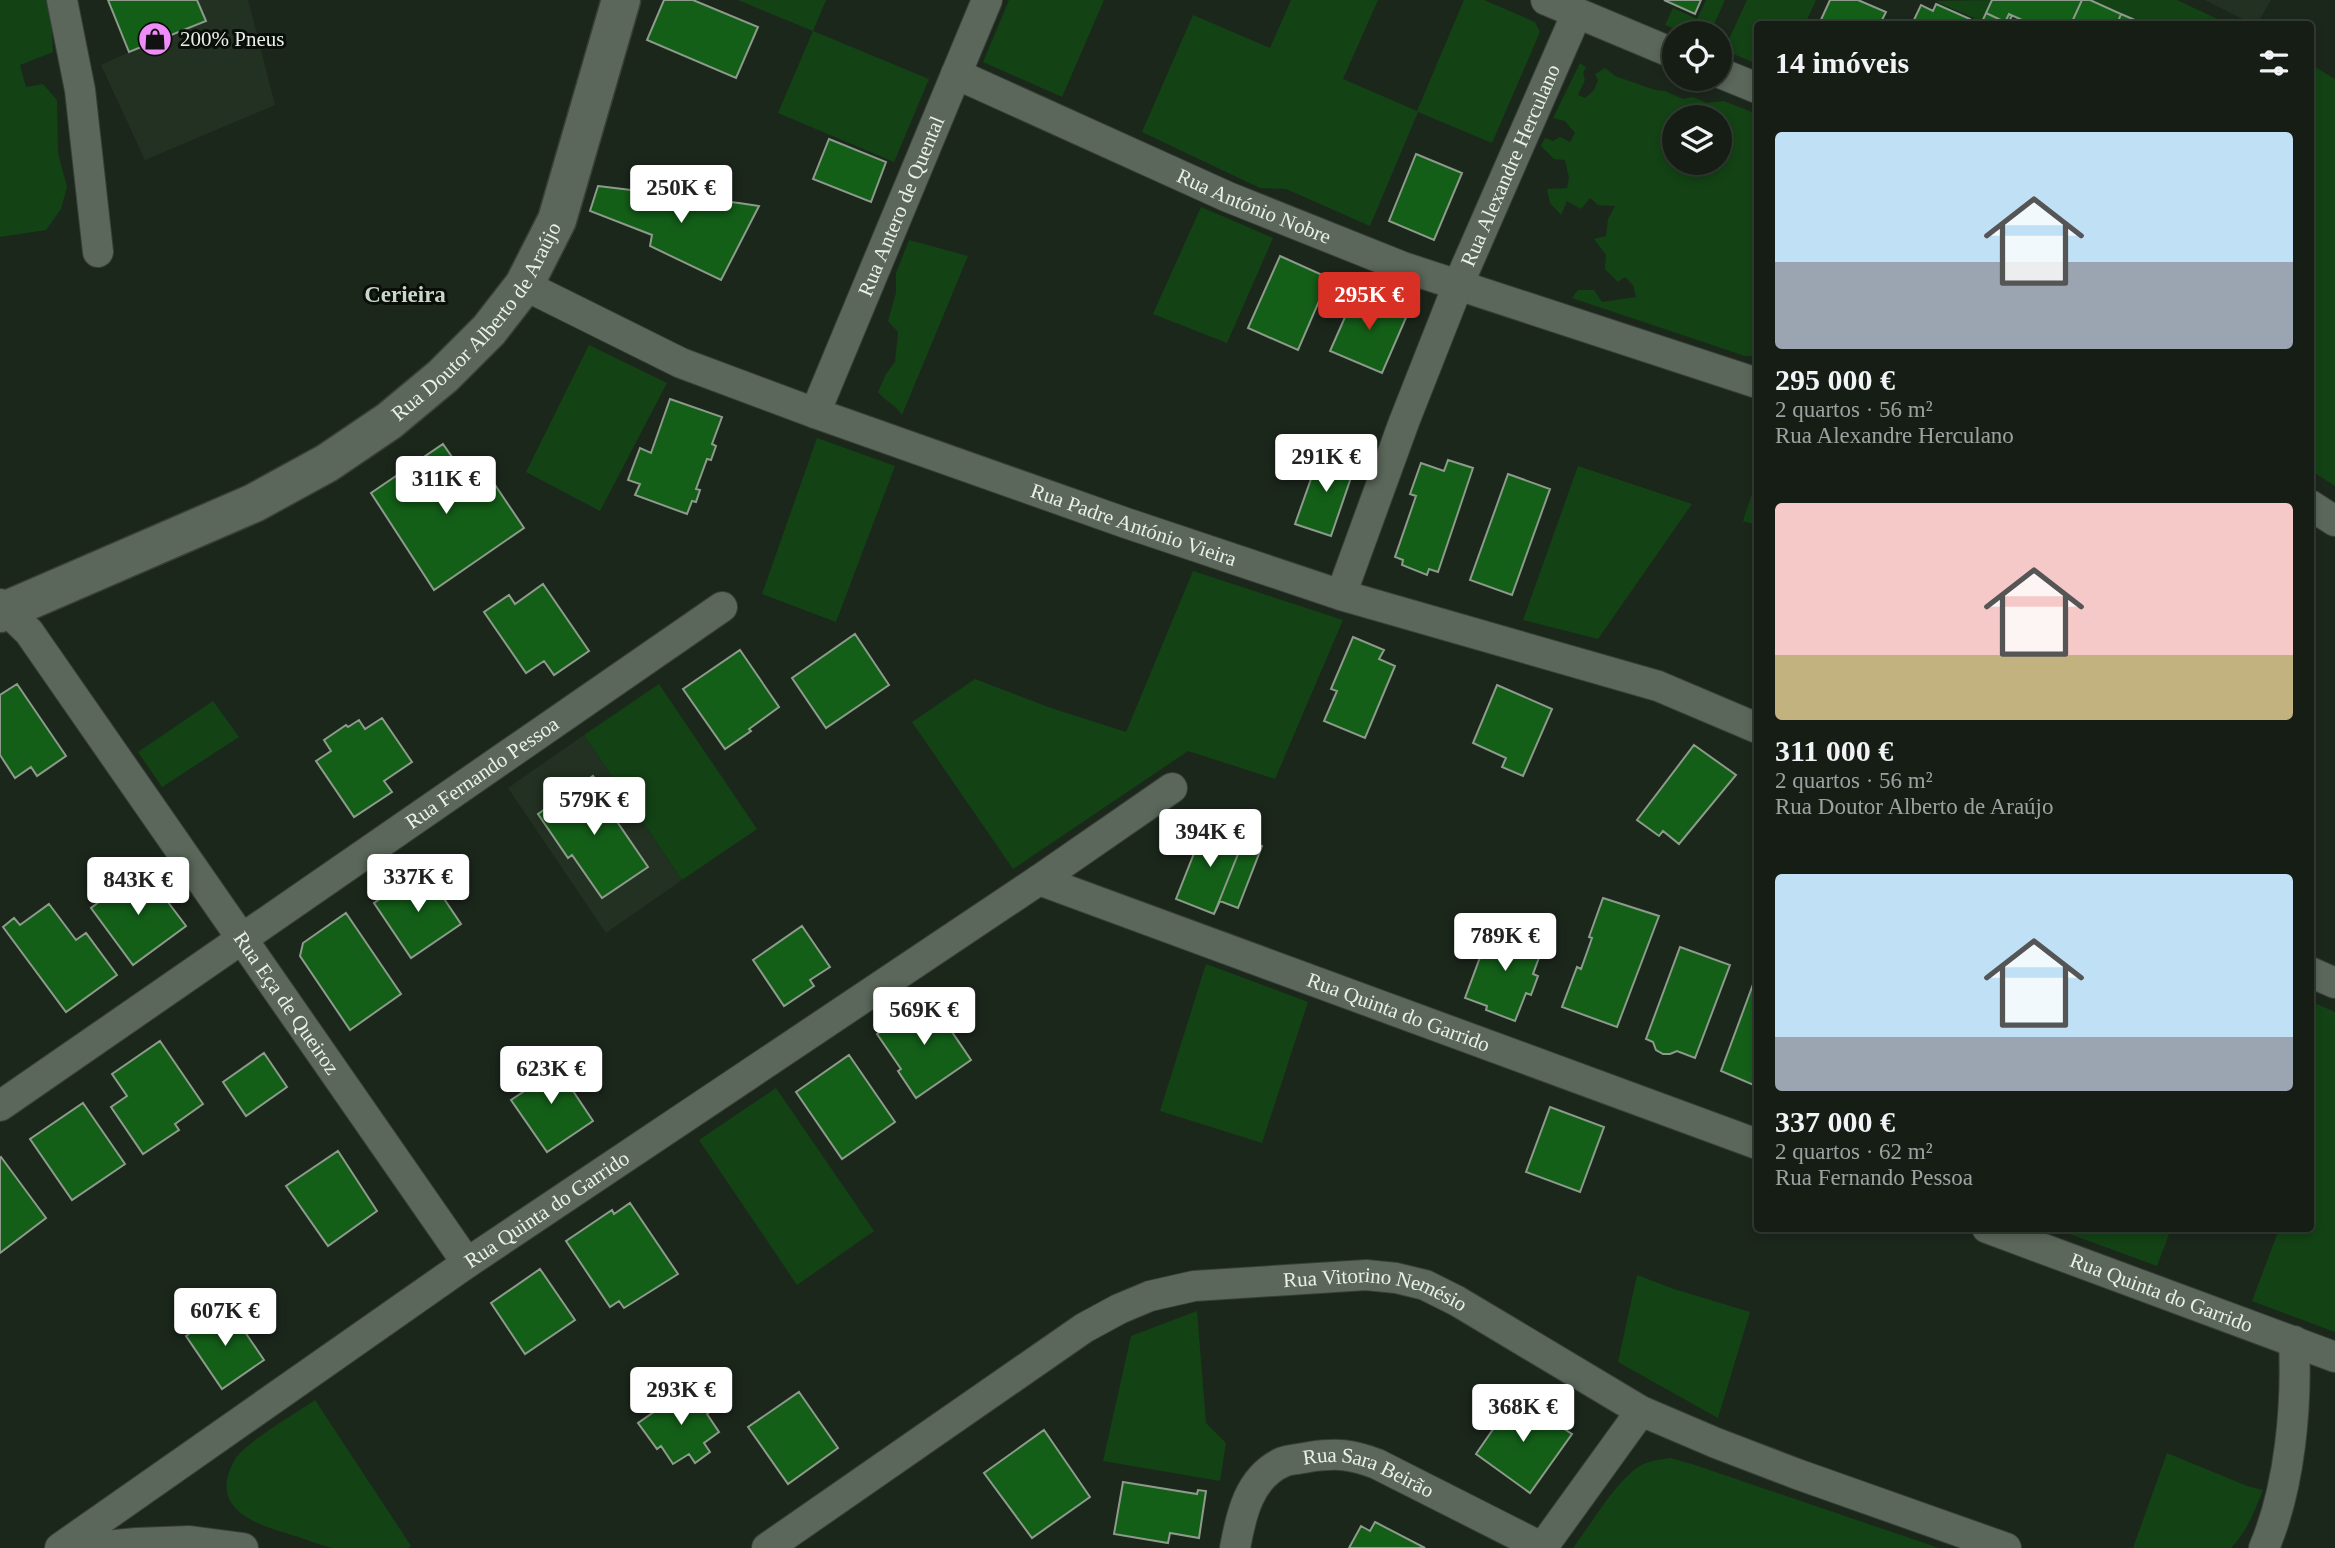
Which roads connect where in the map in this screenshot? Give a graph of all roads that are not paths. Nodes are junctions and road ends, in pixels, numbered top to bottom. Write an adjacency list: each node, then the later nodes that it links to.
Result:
1 (62, 0): 10 (street)
2 (621, 0): 11 (main road, Rua Doutor Alberto de Araújo)
3 (987, 0): 7 (street, Rua Antero de Quental)
4 (1546, 0): 5 (street)
5 (1577, 13): 6 (street); 12 (street, Rua Alexandre Herculano)
6 (1662, 49)
7 (956, 75): 12 (street, Rua António Nobre); 14 (street, Rua Antero de Quental)
8 (1732, 78): 9 (street)
9 (1754, 87)
10 (98, 252)
11 (524, 285): 14 (street, Rua Padre António Vieira); 19 (main road, Rua Doutor Alberto de Araújo)
12 (1458, 285): 13 (street, Rua António Nobre); 17 (street, Rua Alexandre Herculano)
13 (1754, 382)
14 (815, 413): 17 (street, Rua Padre António Vieira)
15 (2314, 508): 16 (street)
16 (2335, 521)
17 (1341, 595): 20 (street, Rua Padre António Vieira)
18 (722, 607): 23 (street, Rua Fernando Pessoa)
19 (1, 609): 23 (street, Rua Eça de Queiroz)
20 (1754, 727)
21 (1172, 788): 22 (street, Rua Quinta do Garrido)
22 (1039, 880): 27 (street, Rua Quinta do Garrido); 29 (street, Rua Quinta do Garrido)
23 (240, 938): 26 (street, Rua Fernando Pessoa); 29 (street, Rua Eça de Queiroz)
24 (2314, 974): 25 (street)
25 (2335, 983)
26 (0, 1107)
27 (1754, 1143)
28 (1998, 1232): 30 (street, Rua Quinta do Garrido)
29 (467, 1264): 33 (street, Rua Quinta do Garrido)
30 (2294, 1341): 31 (street, Rua Quinta do Garrido); 40 (street)
31 (2335, 1357)
32 (1641, 1411): 36 (street, Rua Vitorino Nemésio); 38 (street); 39 (street, Rua Vitorino Nemésio)
33 (60, 1548)
34 (83, 1548): 35 (street)
35 (243, 1548)
36 (767, 1548)
37 (1235, 1548): 38 (street, Rua Sara Beirão)
38 (1543, 1548)
39 (2006, 1548)
40 (2264, 1548)

